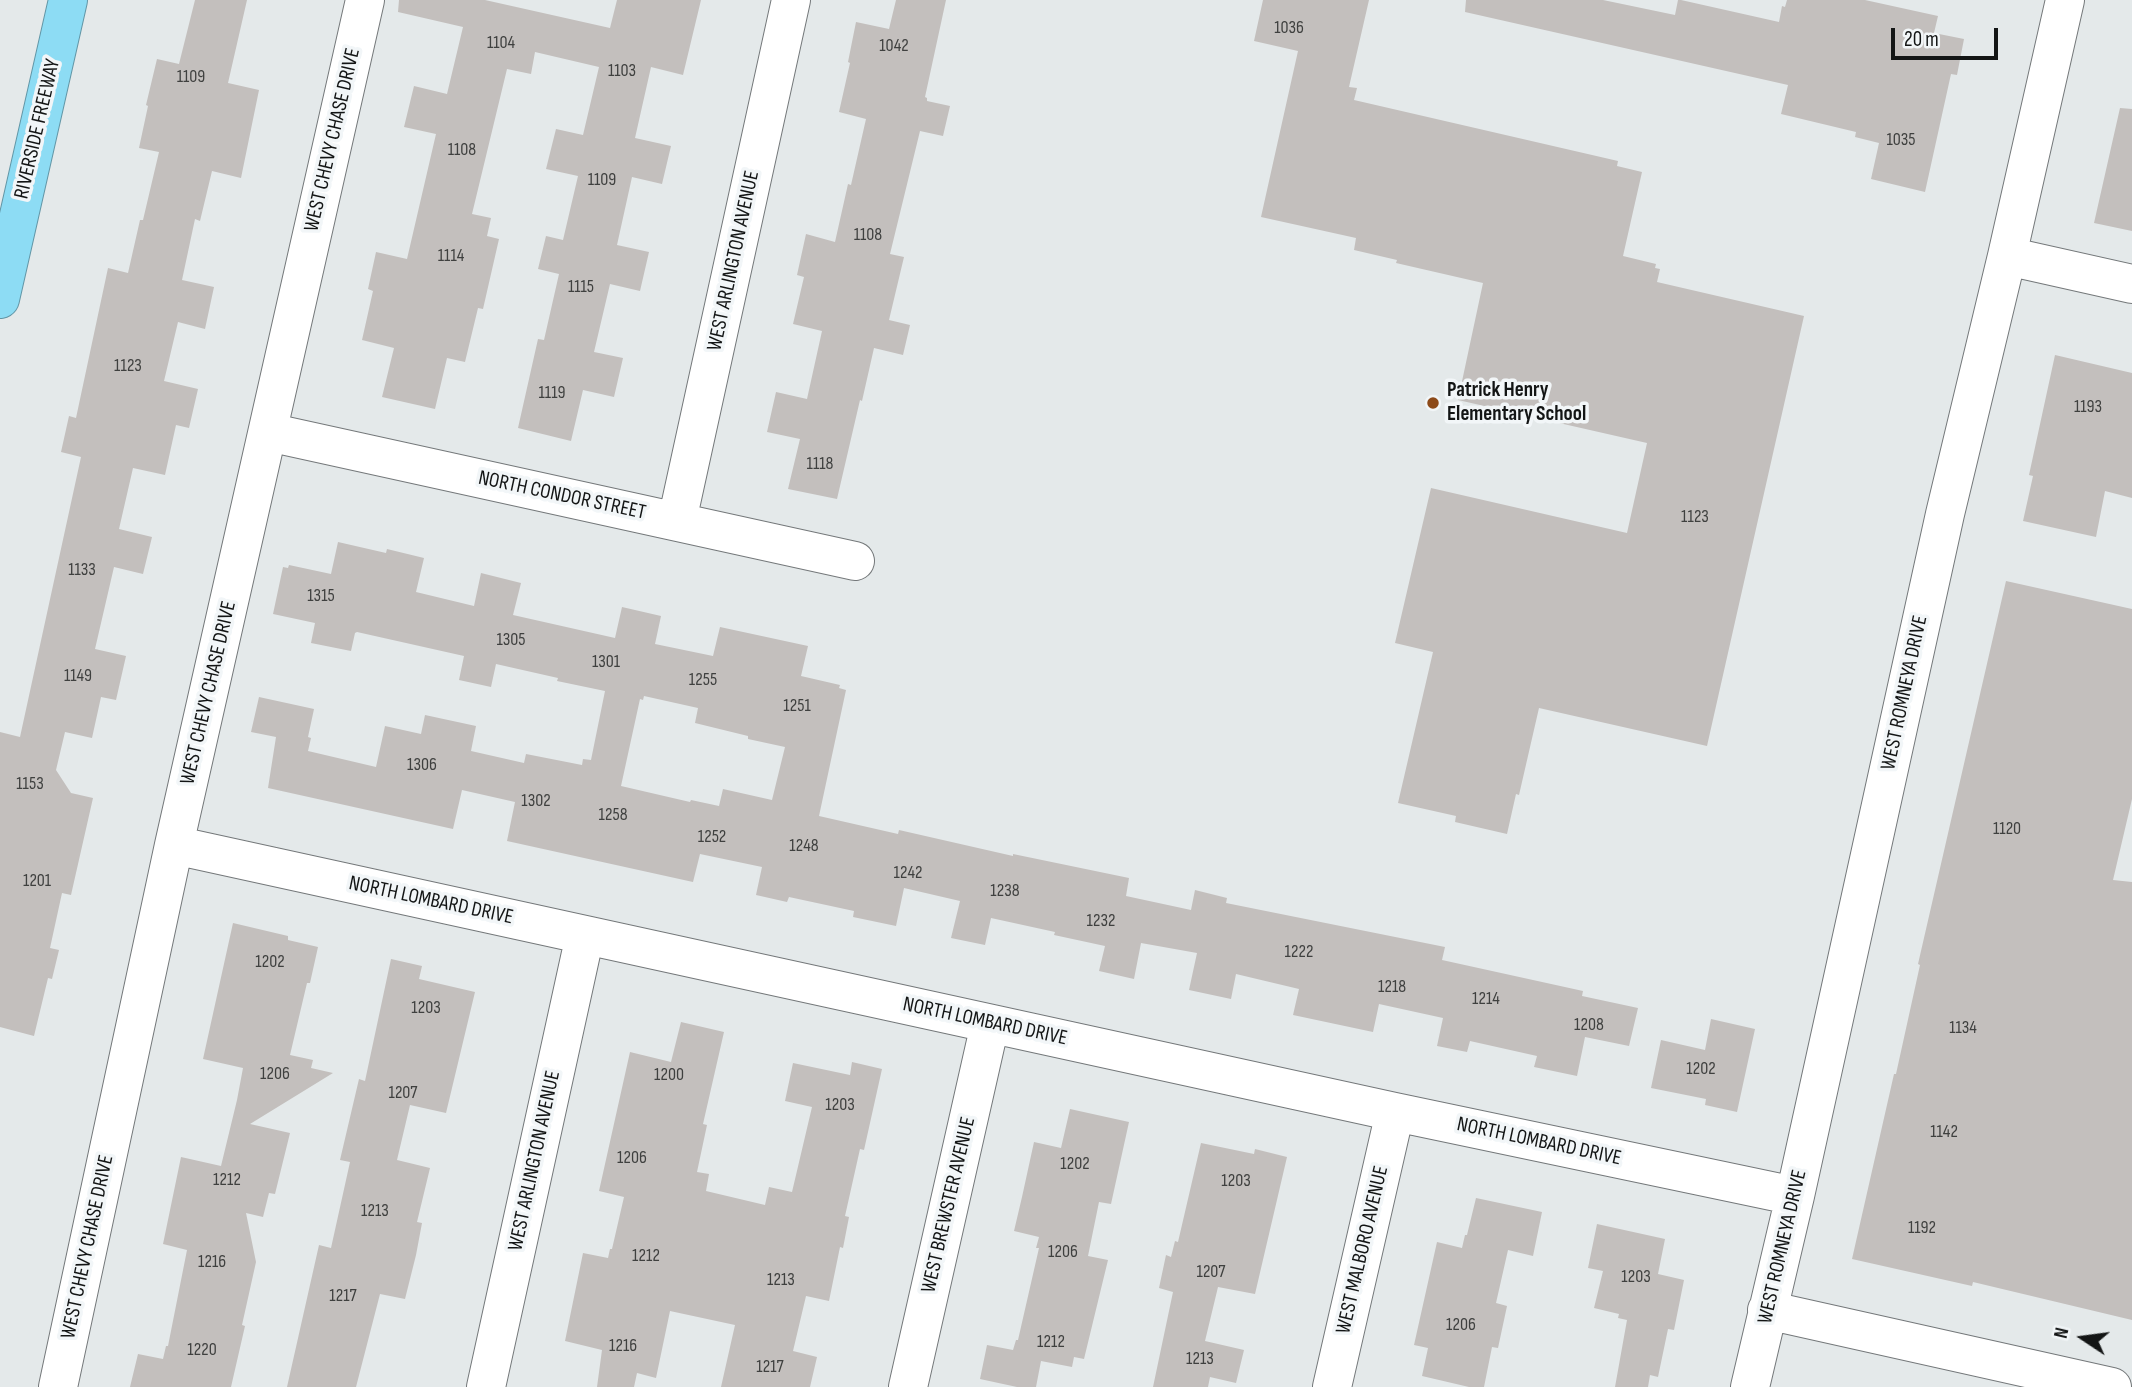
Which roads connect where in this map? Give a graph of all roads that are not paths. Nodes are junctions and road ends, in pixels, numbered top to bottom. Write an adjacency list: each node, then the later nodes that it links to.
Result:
1 (68, 0): 7 (highway, RIVERSIDE FREEWAY)
2 (365, 0): 8 (street, WEST CHEVY CHASE DRIVE)
3 (791, 0): 9 (street, WEST ARLINGTON AVENUE)
4 (2065, 0): 5 (street, WEST ROMNEYA DRIVE)
5 (2007, 256): 6 (street); 15 (street, WEST ROMNEYA DRIVE)
6 (2132, 284)
7 (0, 299)
8 (268, 432): 9 (street, NORTH CONDOR STREET); 11 (street, WEST CHEVY CHASE DRIVE)
9 (677, 521): 10 (street, NORTH CONDOR STREET)
10 (855, 561)
11 (174, 845): 12 (street, NORTH LOMBARD DRIVE); 17 (street, WEST CHEVY CHASE DRIVE)
12 (585, 935): 13 (street, NORTH LOMBARD DRIVE); 18 (street, WEST ARLINGTON AVENUE)
13 (990, 1024): 14 (street, NORTH LOMBARD DRIVE); 19 (street, WEST BREWSTER AVENUE)
14 (1395, 1112): 15 (street, NORTH LOMBARD DRIVE); 20 (street, WEST MALBORO AVENUE)
15 (1796, 1196): 16 (street, WEST ROMNEYA DRIVE)
16 (1767, 1310): 21 (street, WEST ROMNEYA DRIVE); 22 (street)
17 (58, 1387)
18 (486, 1387)
19 (908, 1387)
20 (1332, 1387)
21 (1750, 1387)
22 (2112, 1387)

